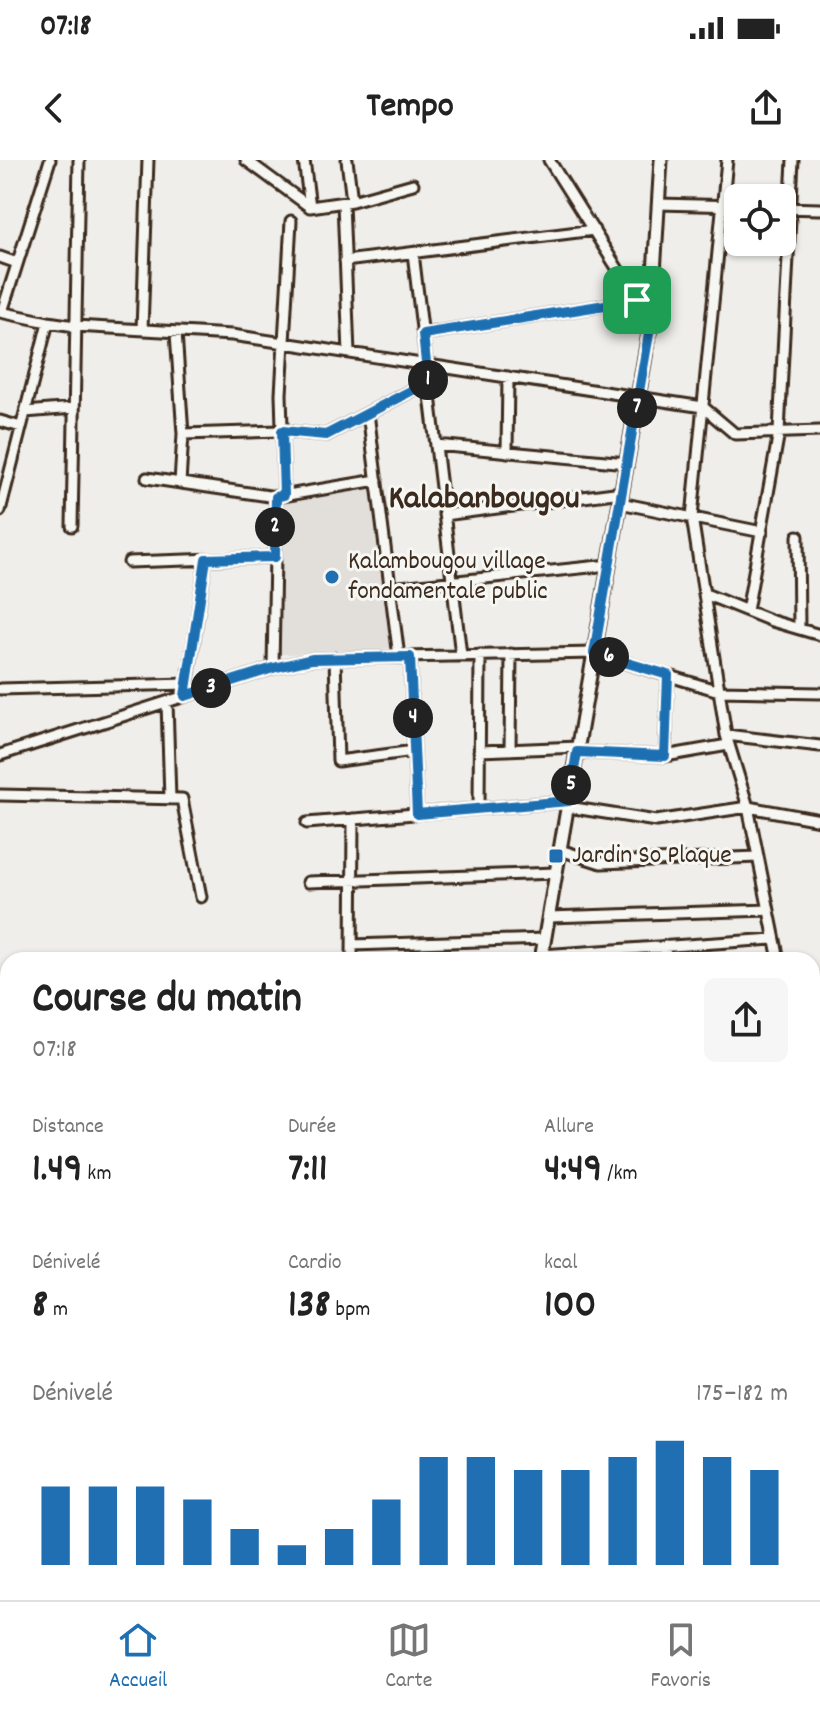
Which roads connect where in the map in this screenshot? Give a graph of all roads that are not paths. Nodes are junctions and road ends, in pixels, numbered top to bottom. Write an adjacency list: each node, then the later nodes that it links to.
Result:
1 (50, 160): 25 (street)
2 (79, 160): 30 (street)
3 (148, 160): 31 (street)
4 (246, 160): 16 (street)
5 (304, 160): 16 (street)
6 (347, 160): 13 (street)
7 (549, 160): 20 (street)
8 (661, 160): 14 (street)
9 (727, 160): 15 (street)
10 (793, 160): 12 (street)
11 (413, 184): 13 (street)
12 (790, 184)
13 (347, 202): 16 (street); 24 (street)
14 (658, 204): 15 (street); 29 (street)
15 (723, 206): 40 (street)
16 (310, 207)
17 (796, 208): 18 (street)
18 (820, 209)
19 (291, 221): 34 (street)
20 (594, 230): 21 (street); 26 (street)
21 (413, 253): 24 (street); 33 (street)
22 (784, 256): 48 (street)
23 (0, 257): 25 (street)
24 (345, 261): 35 (street)
25 (17, 263): 27 (street)
26 (637, 300): 29 (street); 33 (street)
27 (1, 312): 28 (street)
28 (48, 322): 30 (street); 42 (street)
29 (651, 322): 39 (street)
30 (75, 326): 31 (street); 41 (street)
31 (142, 330): 32 (street)
32 (176, 333): 34 (street); 49 (street)
33 (423, 334): 36 (street)
34 (283, 343): 35 (street); 46 (street)
35 (349, 353): 36 (street)
36 (427, 365): 37 (street); 38 (street)
37 (508, 377): 39 (street); 51 (street)
38 (428, 382): 43 (street); 50 (street)
39 (638, 397): 40 (street); 52 (street)
40 (703, 407): 48 (street); 60 (street)
41 (74, 408): 42 (street); 61 (street)
42 (25, 412): 45 (street)
43 (368, 413): 46 (street); 54 (street)
44 (0, 421): 45 (street)
45 (21, 427): 58 (street)
46 (282, 431): 49 (street); 56 (street)
47 (820, 431): 48 (street)
48 (779, 432): 62 (street)
49 (183, 434): 55 (street)
50 (436, 445): 51 (street); 59 (street)
51 (507, 452): 52 (street)
52 (627, 463): 57 (street)
53 (147, 478): 55 (street)
54 (377, 480): 56 (street); 69 (street)
55 (180, 483): 56 (street)
56 (280, 496): 64 (street)
57 (621, 498): 59 (street); 60 (street); 67 (street)
58 (0, 511)
59 (444, 515): 68 (street)
60 (692, 517): 62 (street); 70 (street)
61 (72, 526)
62 (762, 532): 71 (street)
63 (798, 536): 72 (street)
64 (275, 557): 65 (street); 80 (street)
65 (206, 559): 66 (street); 82 (street)
66 (129, 562)
67 (609, 565): 68 (street); 74 (street)
68 (452, 582): 69 (street); 76 (street)
69 (390, 588): 78 (street)
70 (705, 594): 71 (street); 84 (street)
71 (747, 611): 72 (street)
72 (799, 628): 73 (street)
73 (820, 635)
74 (594, 653): 75 (street); 81 (street); 91 (street)
75 (511, 654): 77 (street); 90 (street)
76 (461, 655): 77 (street); 78 (street)
77 (480, 655): 93 (street)
78 (404, 657): 79 (street); 92 (street)
79 (335, 658): 80 (street); 92 (street)
80 (273, 668): 86 (street)
81 (668, 675): 84 (street); 95 (street)
82 (187, 684): 83 (street); 86 (street)
83 (0, 689)
84 (719, 691): 85 (street); 88 (street)
85 (820, 693)
86 (185, 696): 87 (street)
87 (167, 702): 94 (street); 97 (street)
88 (727, 740): 89 (street); 95 (street); 99 (street)
89 (820, 746)
90 (510, 750): 91 (street); 93 (street)
91 (578, 750): 95 (street); 98 (street)
92 (414, 751): 101 (street)
93 (479, 751): 100 (street)
94 (0, 755)
95 (665, 756)
96 (0, 795): 97 (street)
97 (170, 799): 110 (street)
98 (568, 804): 99 (street); 100 (street); 105 (street)
99 (748, 807): 103 (street); 106 (street)
100 (479, 808): 101 (street)
101 (417, 814): 102 (street)
102 (353, 819): 104 (street); 108 (street)
103 (820, 820)
104 (307, 823)
105 (560, 850): 106 (street); 107 (street)
106 (758, 857): 111 (street)
107 (556, 873): 108 (street); 112 (street)
108 (353, 880): 109 (street); 115 (street)
109 (308, 882)
110 (201, 897)
111 (769, 910): 112 (street); 114 (street)
112 (549, 917): 113 (street)
113 (545, 939): 115 (street); 118 (street)
114 (774, 939): 116 (street); 121 (street)
115 (352, 945): 117 (street)
116 (665, 946): 119 (street); 120 (street)
117 (352, 952)
118 (543, 952)
119 (598, 952)
120 (665, 952)
121 (777, 952)

